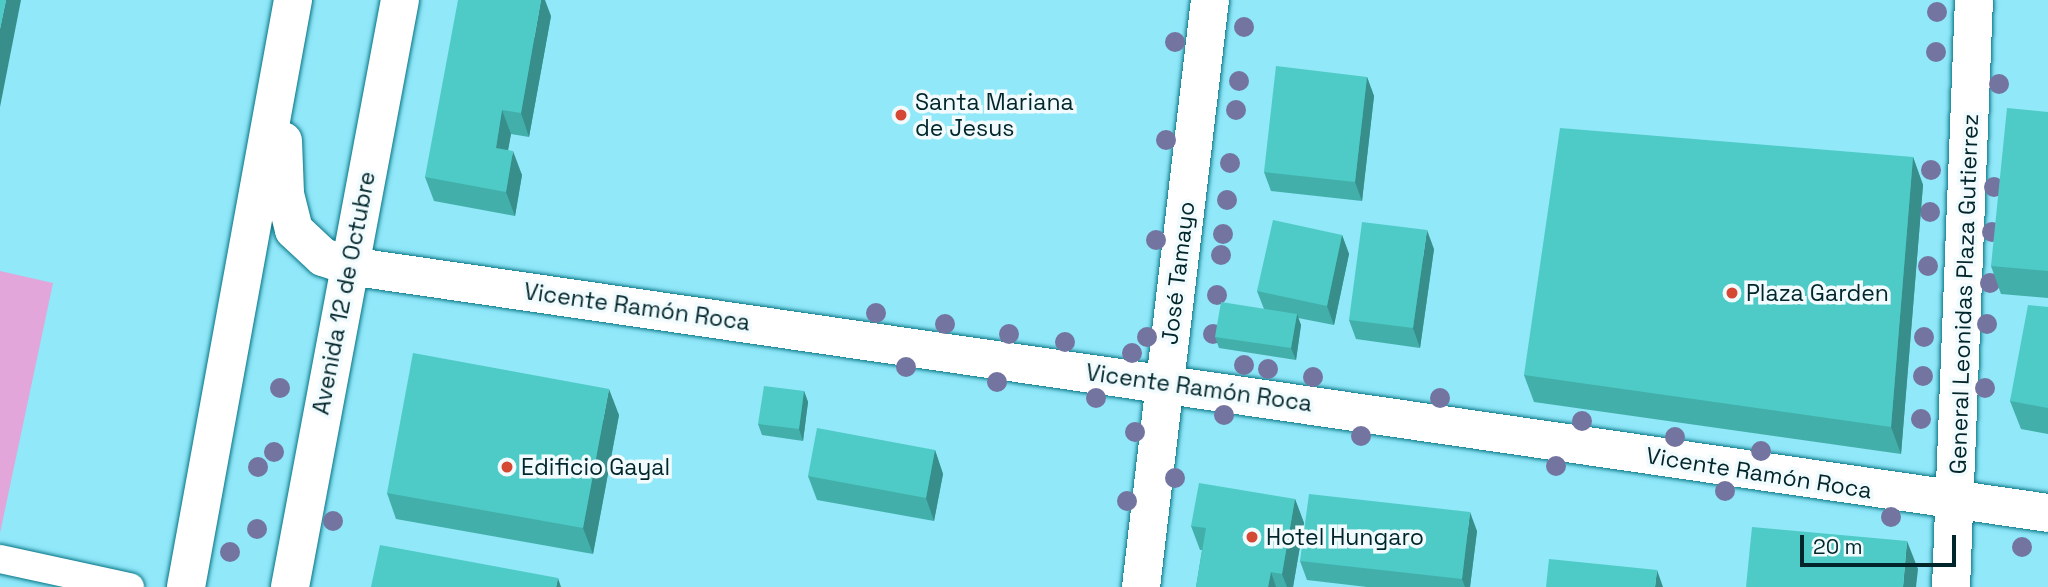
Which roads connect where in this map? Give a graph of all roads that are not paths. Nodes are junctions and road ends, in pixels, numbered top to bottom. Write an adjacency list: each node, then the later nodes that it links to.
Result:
1 (293, 0): 5 (street)
2 (400, 0): 6 (street, Avenida 12 de Octubre)
3 (1210, 0): 7 (street, José Tamayo)
4 (1974, 0): 8 (street, General Leonidas Plaza Gutierrez)
5 (282, 62): 6 (street, Vicente Ramón Roca); 12 (street)
6 (349, 266): 7 (street, Vicente Ramón Roca); 13 (street, Avenida 12 de Octubre)
7 (1164, 384): 8 (street, Vicente Ramón Roca); 14 (street, José Tamayo)
8 (1957, 502): 9 (street, Vicente Ramón Roca); 15 (street, General Leonidas Plaza Gutierrez)
9 (2048, 513)
10 (0, 559): 11 (lane)
11 (130, 587)
12 (186, 587)
13 (290, 587)
14 (1141, 587)
15 (1951, 587)

